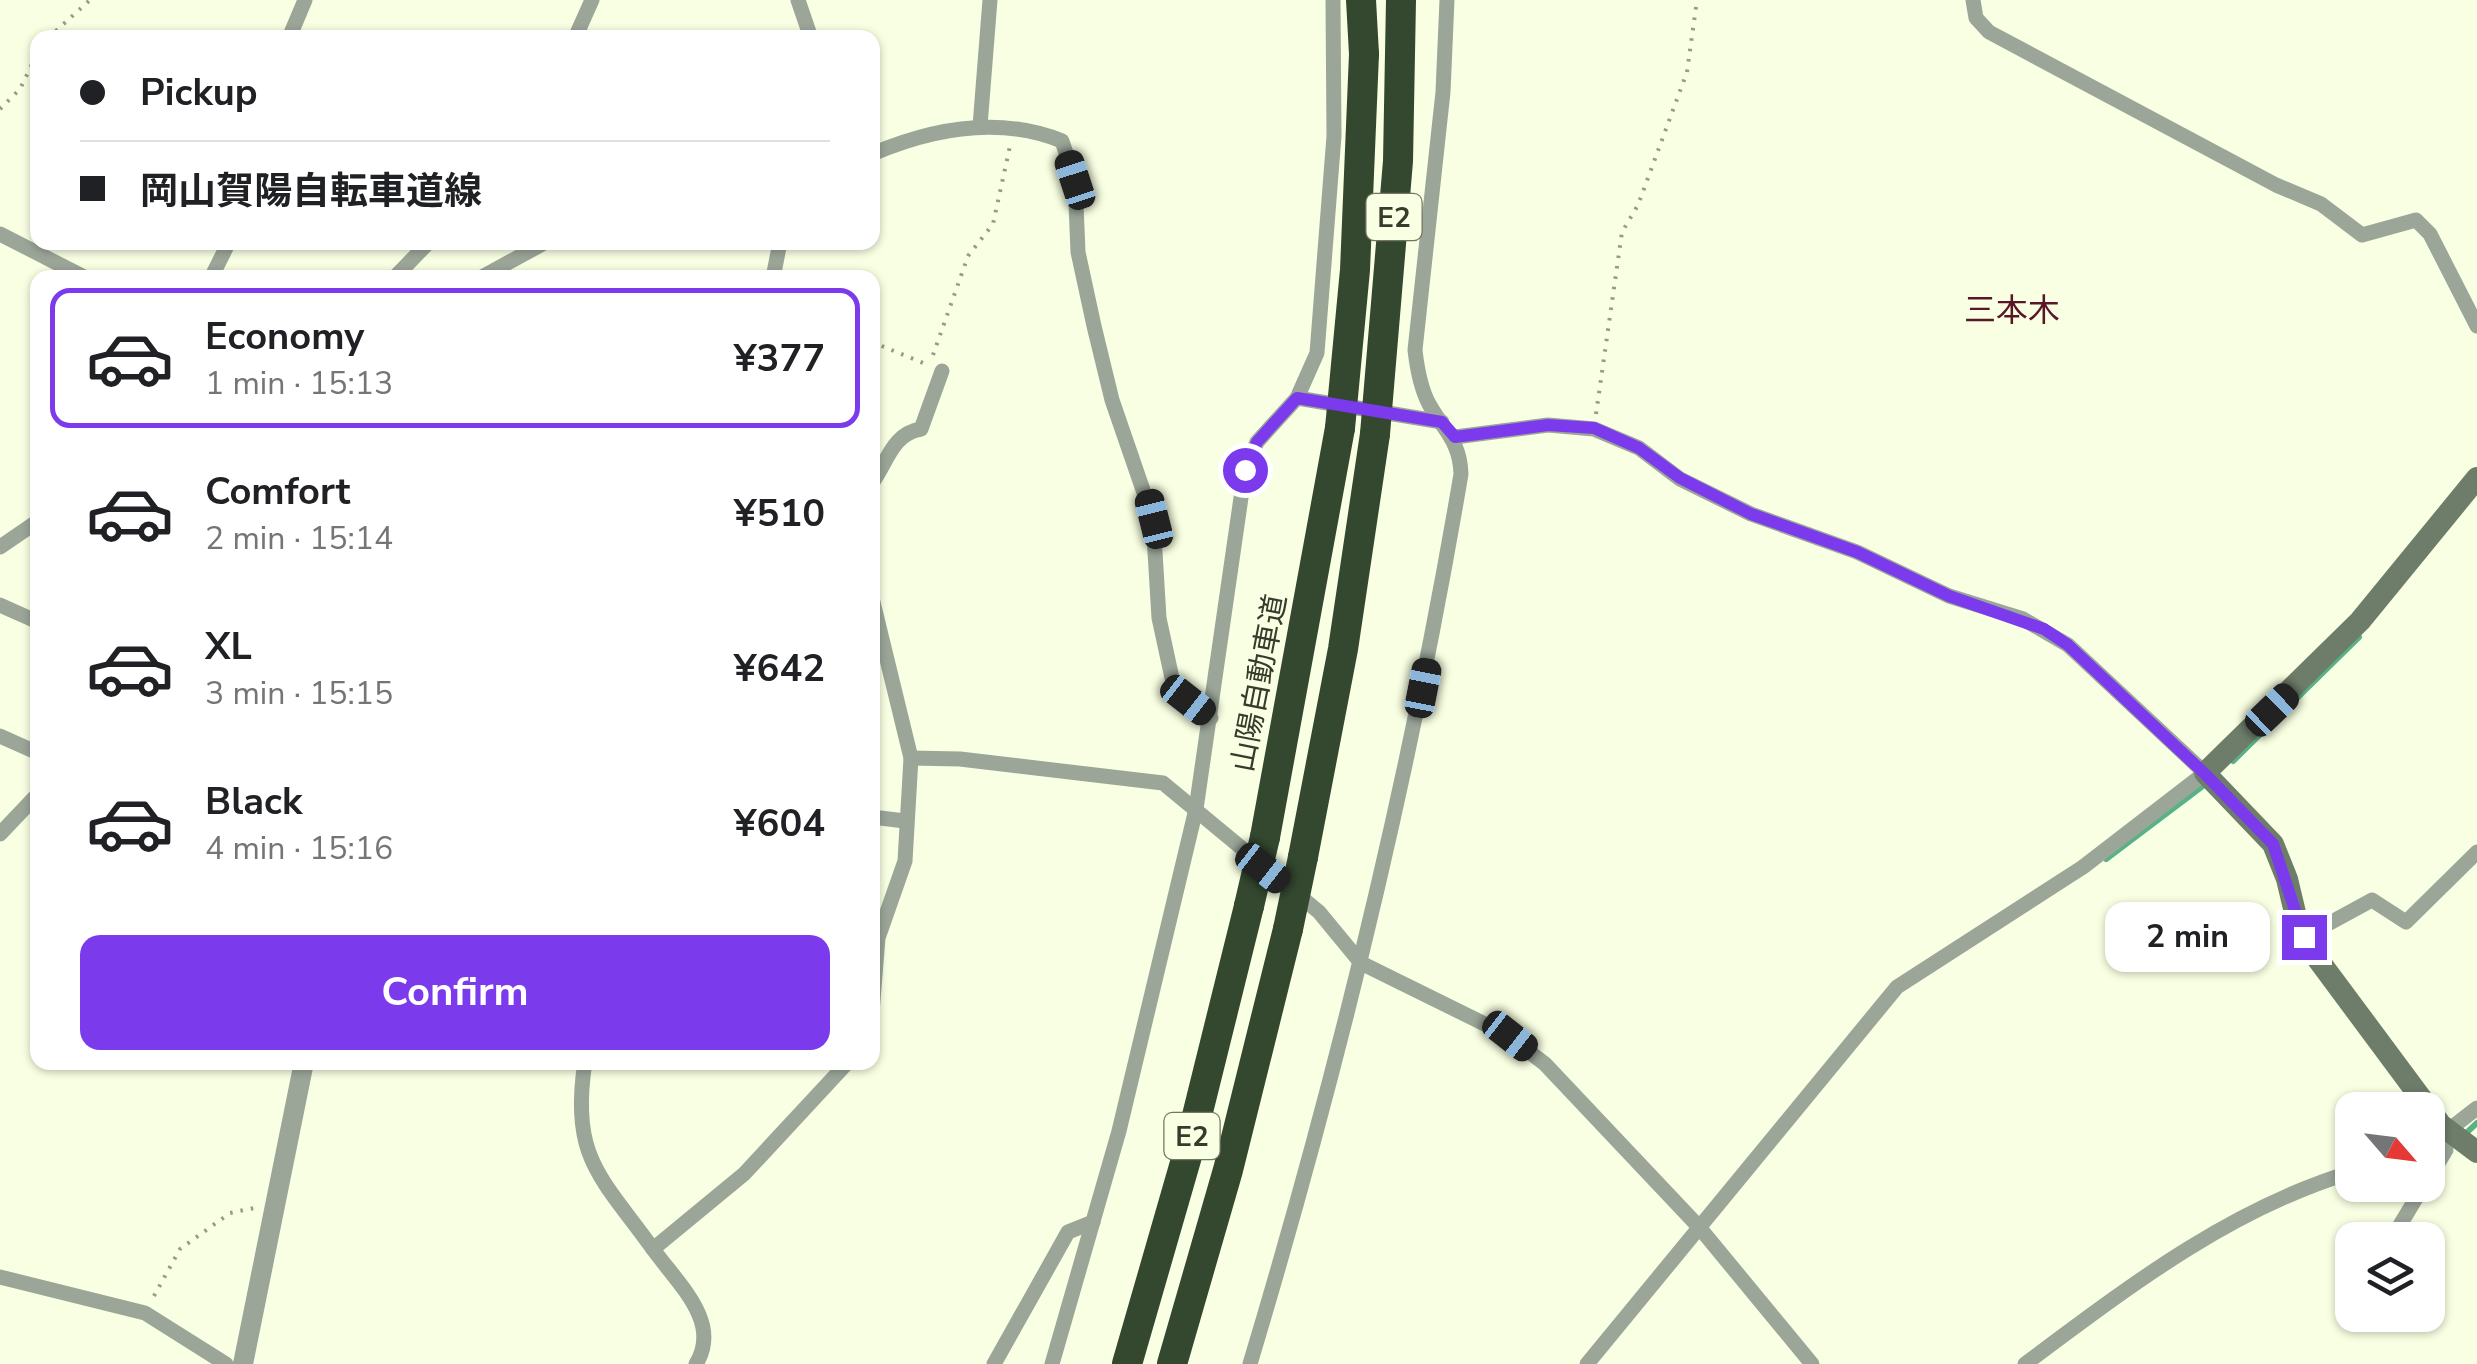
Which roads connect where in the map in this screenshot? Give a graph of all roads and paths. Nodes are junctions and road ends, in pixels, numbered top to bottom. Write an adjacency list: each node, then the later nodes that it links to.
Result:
1 (90, 0): 12 (path)
2 (306, 0): 13 (street)
3 (592, 0): 14 (street)
4 (798, 0): 15 (street)
5 (990, 0): 18 (street)
6 (1332, 0): 32 (street)
7 (1363, 0): 74 (highway, 山陽自動車道 / E2, bridge)
8 (1402, 0): 75 (highway, E2, bridge)
9 (1446, 0): 33 (street)
10 (1697, 0): 34 (path)
11 (1973, 0): 29 (street)
12 (57, 30)
13 (293, 30)
14 (579, 30)
15 (808, 30)
16 (30, 69): 17 (path)
17 (0, 109)
18 (980, 126): 19 (street); 20 (street)
19 (1013, 130): 31 (path); 43 (street)
20 (880, 151)
21 (0, 234): 22 (street)
22 (30, 249)
23 (31, 250): 26 (street)
24 (421, 250): 27 (street)
25 (531, 250): 28 (street)
26 (70, 270)
27 (402, 270)
28 (495, 270)
29 (2477, 326)
30 (880, 345): 31 (path)
31 (942, 371): 36 (street)
32 (1297, 398): 33 (street); 43 (street)
33 (1442, 422): 35 (street)
34 (1594, 428): 35 (street); 47 (street)
35 (1455, 437): 56 (street)
36 (880, 469)
37 (2477, 478): 47 (main road)
38 (30, 527): 39 (street)
39 (0, 548)
40 (0, 605): 41 (street)
41 (30, 618)
42 (880, 631): 46 (street)
43 (1211, 718): 49 (street)
44 (0, 736): 45 (street)
45 (30, 749)
46 (911, 758): 49 (street); 51 (street)
47 (2209, 778): 55 (main road); 65 (street)
48 (30, 802): 52 (street)
49 (1196, 809): 56 (street); 64 (street)
50 (880, 818): 51 (street)
51 (905, 821): 54 (street)
52 (0, 834)
53 (2477, 852): 55 (street)
54 (880, 932)
55 (2304, 937): 61 (main road)
56 (1361, 963): 65 (street); 76 (street)
57 (302, 1070): 63 (street)
58 (584, 1070): 66 (street)
59 (841, 1070): 66 (street)
60 (2477, 1108): 61 (street)
61 (2451, 1142)
62 (2335, 1179): 79 (street)
63 (274, 1212): 68 (path); 70 (street)
64 (1093, 1222): 72 (street); 73 (street)
65 (1701, 1230): 77 (street); 78 (street)
66 (653, 1250): 71 (street)
67 (0, 1276): 68 (street)
68 (145, 1313): 69 (street)
69 (226, 1364)
70 (243, 1364)
71 (696, 1364)
72 (994, 1364)
73 (1052, 1364)
74 (1127, 1364)
75 (1172, 1364)
76 (1250, 1364)
77 (1586, 1364)
78 (1812, 1364)
79 (2025, 1364)

